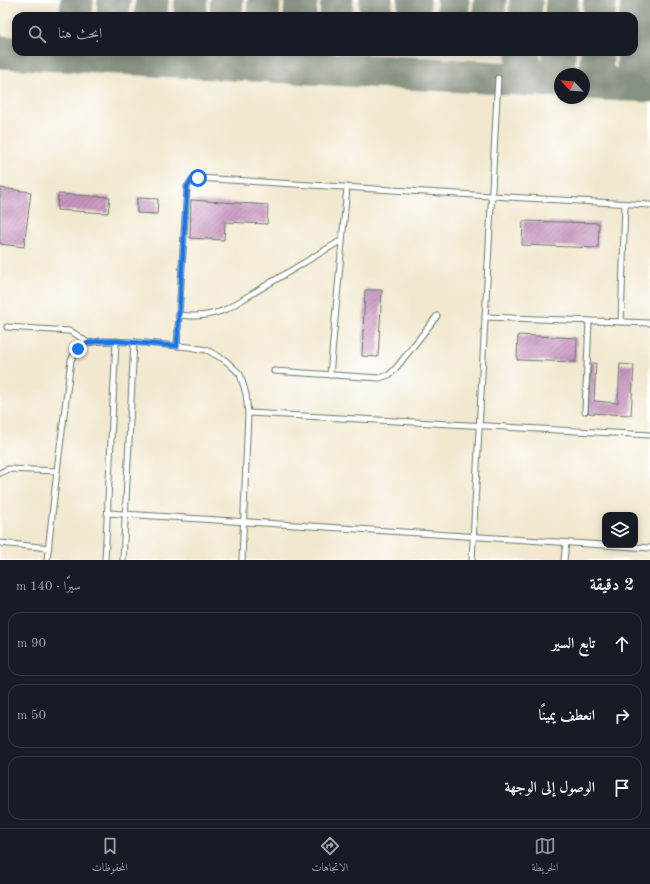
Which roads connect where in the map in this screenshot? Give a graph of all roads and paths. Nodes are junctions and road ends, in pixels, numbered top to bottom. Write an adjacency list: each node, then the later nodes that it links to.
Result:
1 (498, 78): 3 (lane)
2 (347, 187): 3 (lane); 6 (lane); 7 (lane)
3 (491, 196): 4 (lane); 9 (lane)
4 (625, 204): 5 (lane); 11 (lane)
5 (650, 205)
6 (342, 240): 7 (lane); 19 (lane)
7 (179, 314): 17 (lane)
8 (437, 316): 19 (lane)
9 (485, 317): 10 (lane); 22 (lane)
10 (589, 321): 11 (lane); 20 (lane)
11 (621, 322): 12 (lane)
12 (650, 324)
13 (7, 327): 16 (lane)
14 (116, 341): 15 (lane); 16 (lane); 26 (lane)
15 (134, 342): 17 (lane); 27 (lane)
16 (88, 343): 24 (lane)
17 (177, 346): 21 (lane)
18 (274, 371): 19 (lane)
19 (330, 375)
20 (585, 410)
21 (248, 413): 22 (lane); 28 (lane)
22 (478, 426): 23 (lane); 29 (lane)
23 (650, 436)
24 (57, 471): 25 (lane); 32 (lane)
25 (0, 473)
26 (108, 513): 27 (lane); 35 (lane)
27 (125, 514): 28 (lane); 36 (lane)
28 (243, 522): 29 (lane); 37 (lane)
29 (473, 536): 31 (lane); 38 (lane)
30 (0, 543): 32 (lane)
31 (566, 543): 33 (lane); 39 (lane)
32 (49, 548): 34 (lane)
33 (650, 548)
34 (47, 560)
35 (105, 560)
36 (122, 560)
37 (242, 560)
38 (472, 560)
39 (564, 560)

